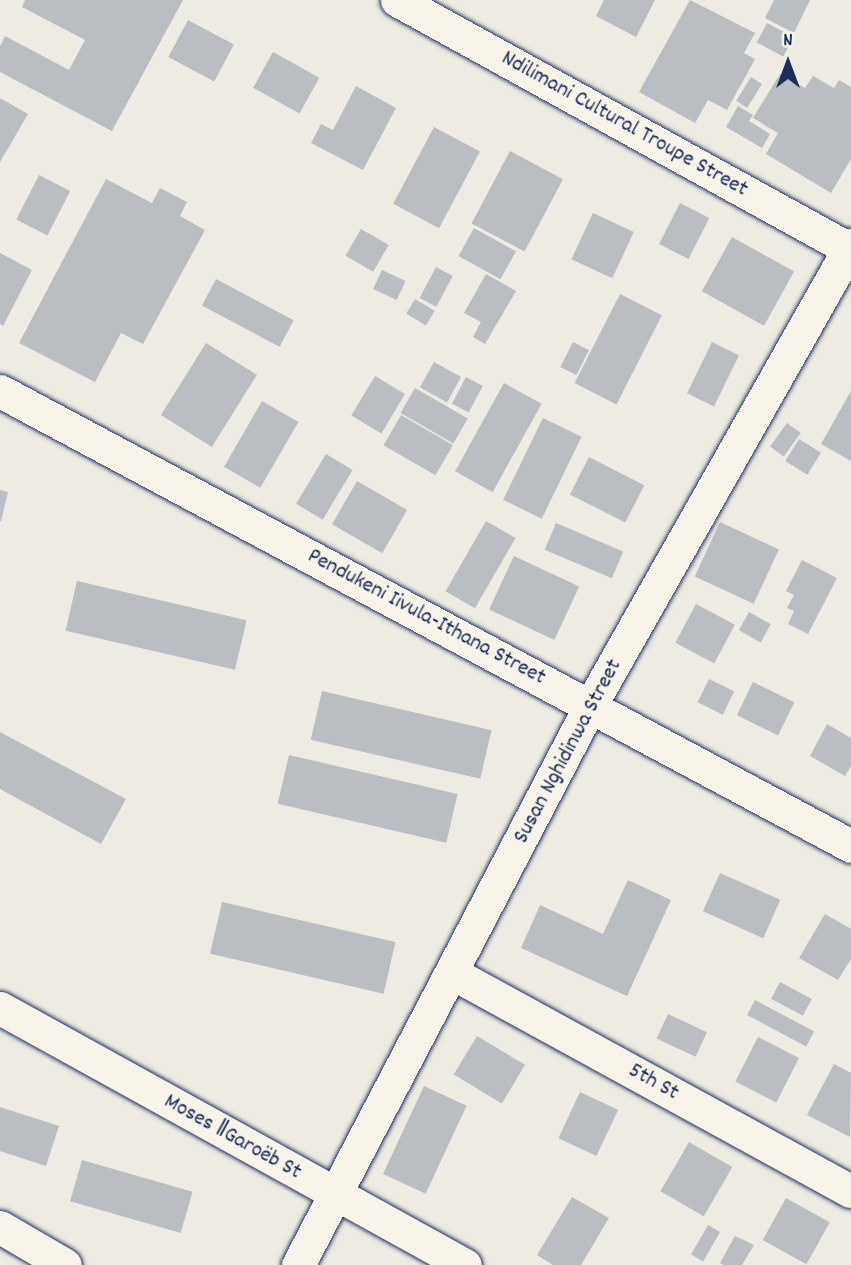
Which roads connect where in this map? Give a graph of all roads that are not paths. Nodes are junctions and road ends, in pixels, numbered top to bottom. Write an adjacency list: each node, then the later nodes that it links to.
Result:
1 (397, 0): 2 (street, Ndilimani Cultural Troupe Street)
2 (850, 248): 4 (street, Susan Nghidinwa Street)
3 (0, 391): 4 (street, Pendukeni Iivula-Ithana Street)
4 (590, 706): 5 (street, Pendukeni Iivula-Ithana Street); 6 (street, Susan Nghidinwa Street)
5 (851, 846)
6 (454, 974): 8 (street, 5th St); 9 (street, Susan Nghidinwa Street)
7 (0, 1008): 9 (street, Moses ǁGaroëb St)
8 (851, 1191)
9 (334, 1196): 12 (street, Susan Nghidinwa Street); 13 (street, Moses ǁGaroëb St)
10 (0, 1227): 11 (street)
11 (65, 1265)
12 (298, 1265)
13 (465, 1265)

